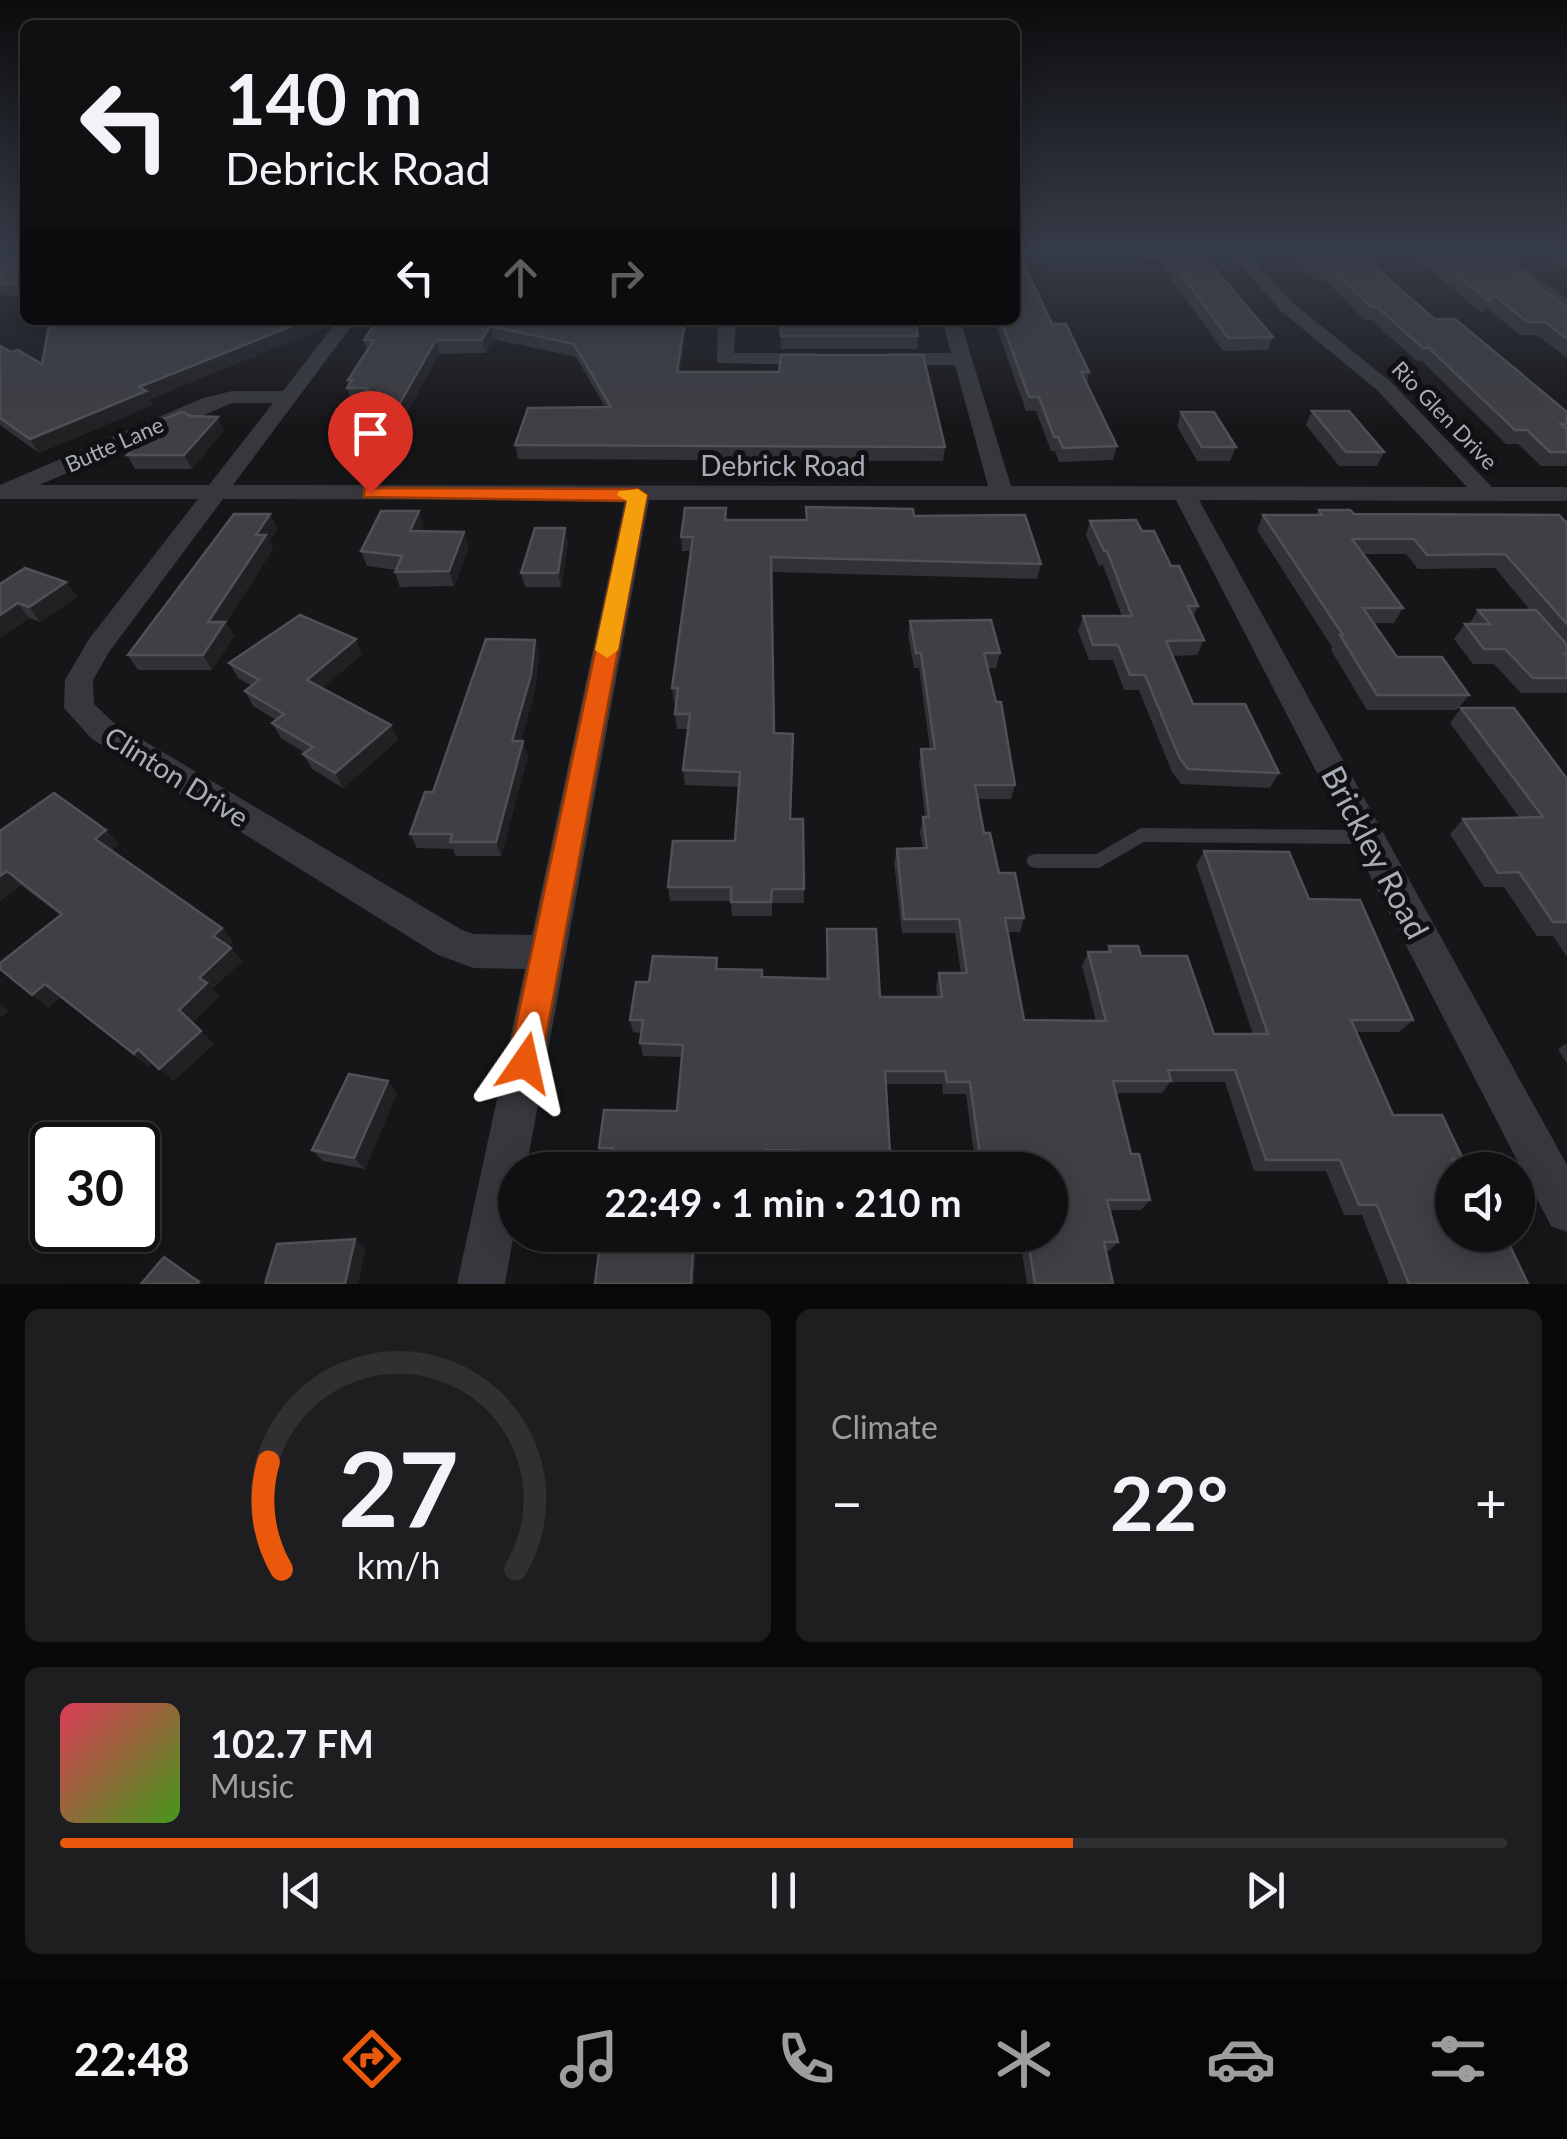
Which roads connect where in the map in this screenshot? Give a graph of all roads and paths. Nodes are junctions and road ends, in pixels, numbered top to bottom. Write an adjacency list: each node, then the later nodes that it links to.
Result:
1 (1291, 310): 11 (street, Rio Glen Drive)
2 (343, 325): 6 (street, Clinton Drive)
3 (727, 325): 5 (street)
4 (952, 325): 5 (street)
5 (962, 359): 9 (street)
6 (289, 396): 7 (street, Clinton Drive); 8 (street, Butte Lane)
7 (218, 492): 8 (street, Debrick Road); 13 (street, Debrick Road); 16 (street, Clinton Drive)
8 (2, 493)
9 (1002, 494): 10 (street, Debrick Road); 13 (street, Debrick Road)
10 (1184, 494): 11 (street, Debrick Road); 14 (street, Brickley Road)
11 (1486, 494): 12 (street, Debrick Road)
12 (1567, 494)
13 (638, 495): 16 (street)
14 (1368, 837): 15 (lane); 17 (street, Brickley Road)
15 (1035, 860)
16 (546, 952): 18 (street)
17 (1567, 1210)
18 (481, 1284)

